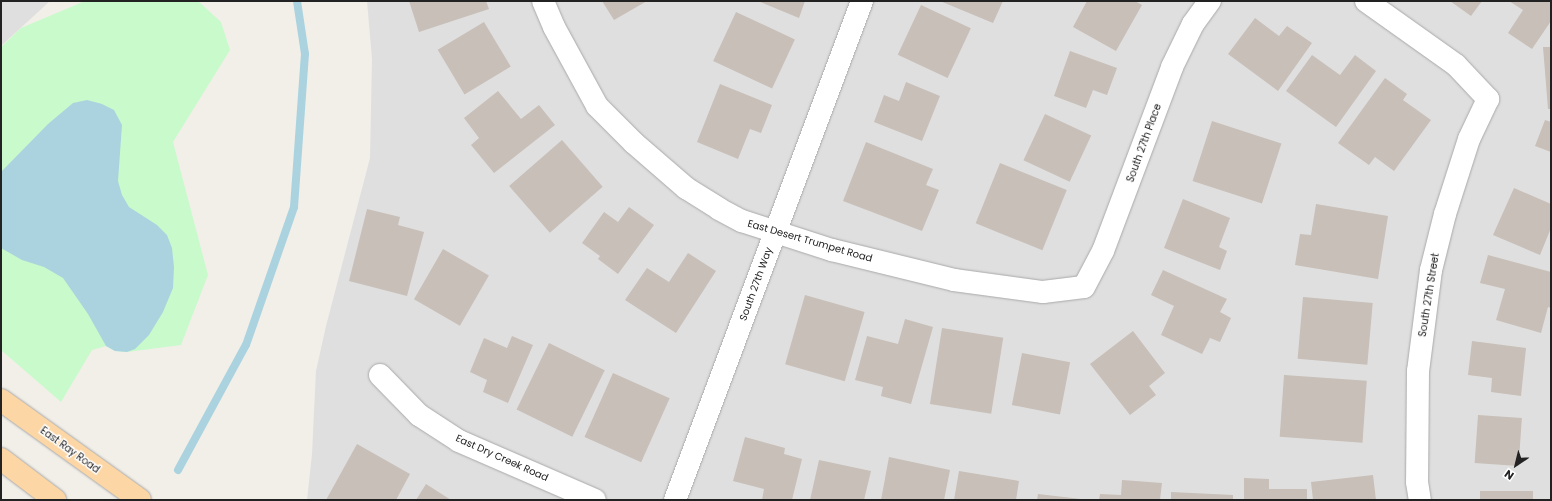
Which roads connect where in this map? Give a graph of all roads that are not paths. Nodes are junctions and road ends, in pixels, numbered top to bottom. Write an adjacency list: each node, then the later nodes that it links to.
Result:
1 (542, 1): 5 (street, East Desert Trumpet Road)
2 (862, 1): 5 (street, South 27th Way)
3 (1210, 1): 6 (street, South 27th Place)
4 (1366, 1): 14 (street, South 27th Street)
5 (775, 232): 6 (street, East Desert Trumpet Road); 13 (street, South 27th Way)
6 (1084, 287)
7 (380, 375): 12 (street, East Dry Creek Road)
8 (1, 400): 10 (main road, East Ray Road)
9 (1, 459): 11 (main road)
10 (137, 498)
11 (55, 500)
12 (595, 500)
13 (675, 500)
14 (1420, 500)

